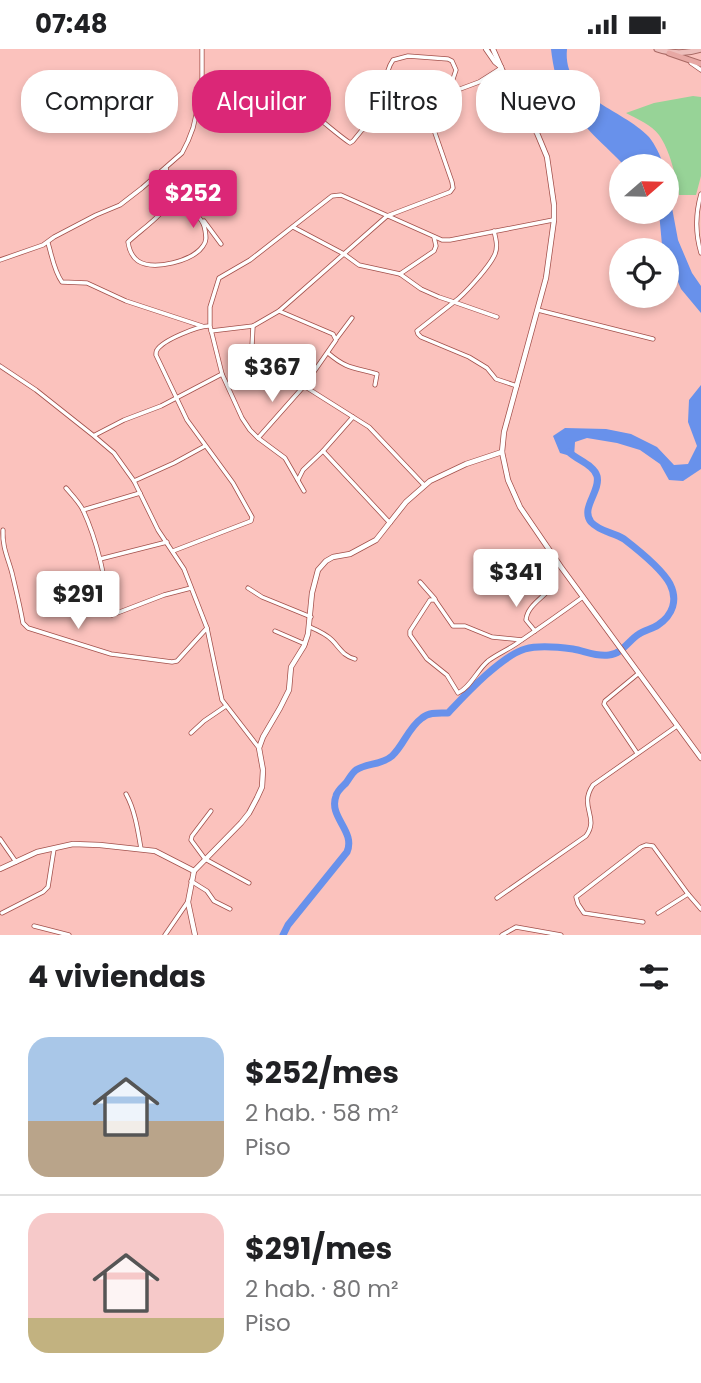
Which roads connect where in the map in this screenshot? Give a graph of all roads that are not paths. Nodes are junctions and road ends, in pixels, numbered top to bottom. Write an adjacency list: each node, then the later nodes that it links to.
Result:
1 (202, 49): 10 (street)
2 (486, 49): 9 (street)
3 (493, 49): 9 (street)
4 (657, 49): 6 (main road)
5 (701, 49): 6 (main road)
6 (669, 53): 7 (highway)
7 (687, 59): 8 (highway); 13 (street)
8 (701, 64)
9 (502, 68): 14 (street); 24 (street)
10 (202, 70)
11 (388, 70): 12 (street)
12 (456, 70)
13 (701, 70)
14 (462, 88)
15 (331, 130): 17 (street)
16 (192, 131): 19 (street)
17 (360, 133)
18 (437, 133): 22 (street)
19 (166, 168): 20 (street); 28 (street)
20 (173, 194): 23 (street); 23 (street)
21 (701, 194): 30 (street)
22 (387, 216): 25 (street); 27 (street); 31 (street)
23 (202, 219): 29 (street)
24 (554, 220): 26 (street); 35 (street)
25 (293, 227): 31 (street); 41 (street)
26 (494, 231): 27 (street); 34 (street)
27 (434, 237): 33 (street)
28 (48, 242): 32 (street); 39 (street)
29 (221, 244)
30 (701, 253)
31 (344, 254): 33 (street); 36 (street)
32 (0, 260)
33 (400, 274): 34 (street)
34 (454, 302): 37 (street); 49 (street)
35 (538, 310): 42 (street); 49 (street)
36 (279, 311): 40 (street); 43 (street)
37 (498, 317)
38 (352, 318): 43 (street)
39 (202, 326): 41 (street); 50 (street)
40 (253, 326): 41 (street); 48 (street)
41 (210, 329): 46 (street)
42 (653, 339)
43 (336, 340): 44 (street)
44 (327, 353): 47 (street); 48 (street)
45 (0, 366): 52 (street)
46 (222, 374): 50 (street); 53 (street)
47 (375, 385)
48 (304, 386): 51 (street); 53 (street)
49 (517, 386): 56 (street)
50 (176, 398): 52 (street); 54 (street)
51 (353, 417): 55 (street); 59 (street)
52 (94, 436): 58 (street)
53 (258, 438): 57 (street)
54 (205, 446): 58 (street); 67 (street)
55 (323, 451): 57 (street); 64 (street)
56 (502, 452): 59 (street); 73 (street)
57 (298, 480): 61 (street)
58 (134, 481): 62 (street)
59 (424, 485): 64 (street)
60 (66, 488): 63 (street)
61 (304, 491)
62 (140, 493): 63 (street); 66 (street)
63 (83, 510): 68 (street)
64 (390, 523): 75 (street)
65 (3, 530): 77 (street)
66 (167, 542): 67 (street); 68 (street)
67 (173, 551): 70 (street)
68 (100, 559): 70 (street)
69 (420, 582): 74 (street)
70 (191, 588): 77 (street)
71 (248, 588): 75 (street)
72 (546, 593): 79 (street)
73 (583, 597): 79 (street); 83 (street)
74 (435, 600): 80 (street); 80 (street)
75 (311, 617): 76 (street)
76 (310, 627): 81 (street); 82 (street)
77 (207, 628): 84 (street)
78 (275, 631): 81 (street)
79 (535, 631): 80 (street)
80 (522, 640)
81 (304, 644): 87 (street)
82 (355, 660)
83 (639, 673): 85 (street); 88 (street)
84 (226, 706): 86 (street); 87 (street)
85 (677, 726): 88 (street); 89 (street)
86 (191, 733)
87 (258, 748): 95 (street)
88 (637, 754): 102 (street)
89 (701, 758)
90 (126, 794): 94 (street)
91 (211, 811): 95 (street)
92 (0, 839): 96 (street)
93 (54, 848): 94 (street); 96 (street); 106 (street)
94 (141, 849): 98 (street)
95 (205, 859): 98 (street); 100 (street)
96 (16, 862): 97 (street)
97 (0, 869)
98 (194, 871): 99 (street)
99 (191, 881): 103 (street); 104 (street)
100 (249, 883)
101 (688, 894): 105 (street); 107 (street); 108 (street)
102 (497, 898)
103 (188, 902): 111 (street); 112 (street)
104 (230, 909)
105 (701, 909)
106 (2, 913)
107 (659, 913)
108 (643, 922)
109 (34, 926): 110 (street)
110 (69, 935)
111 (165, 935)
112 (195, 935)
113 (502, 935): 114 (street)
114 (561, 935)

